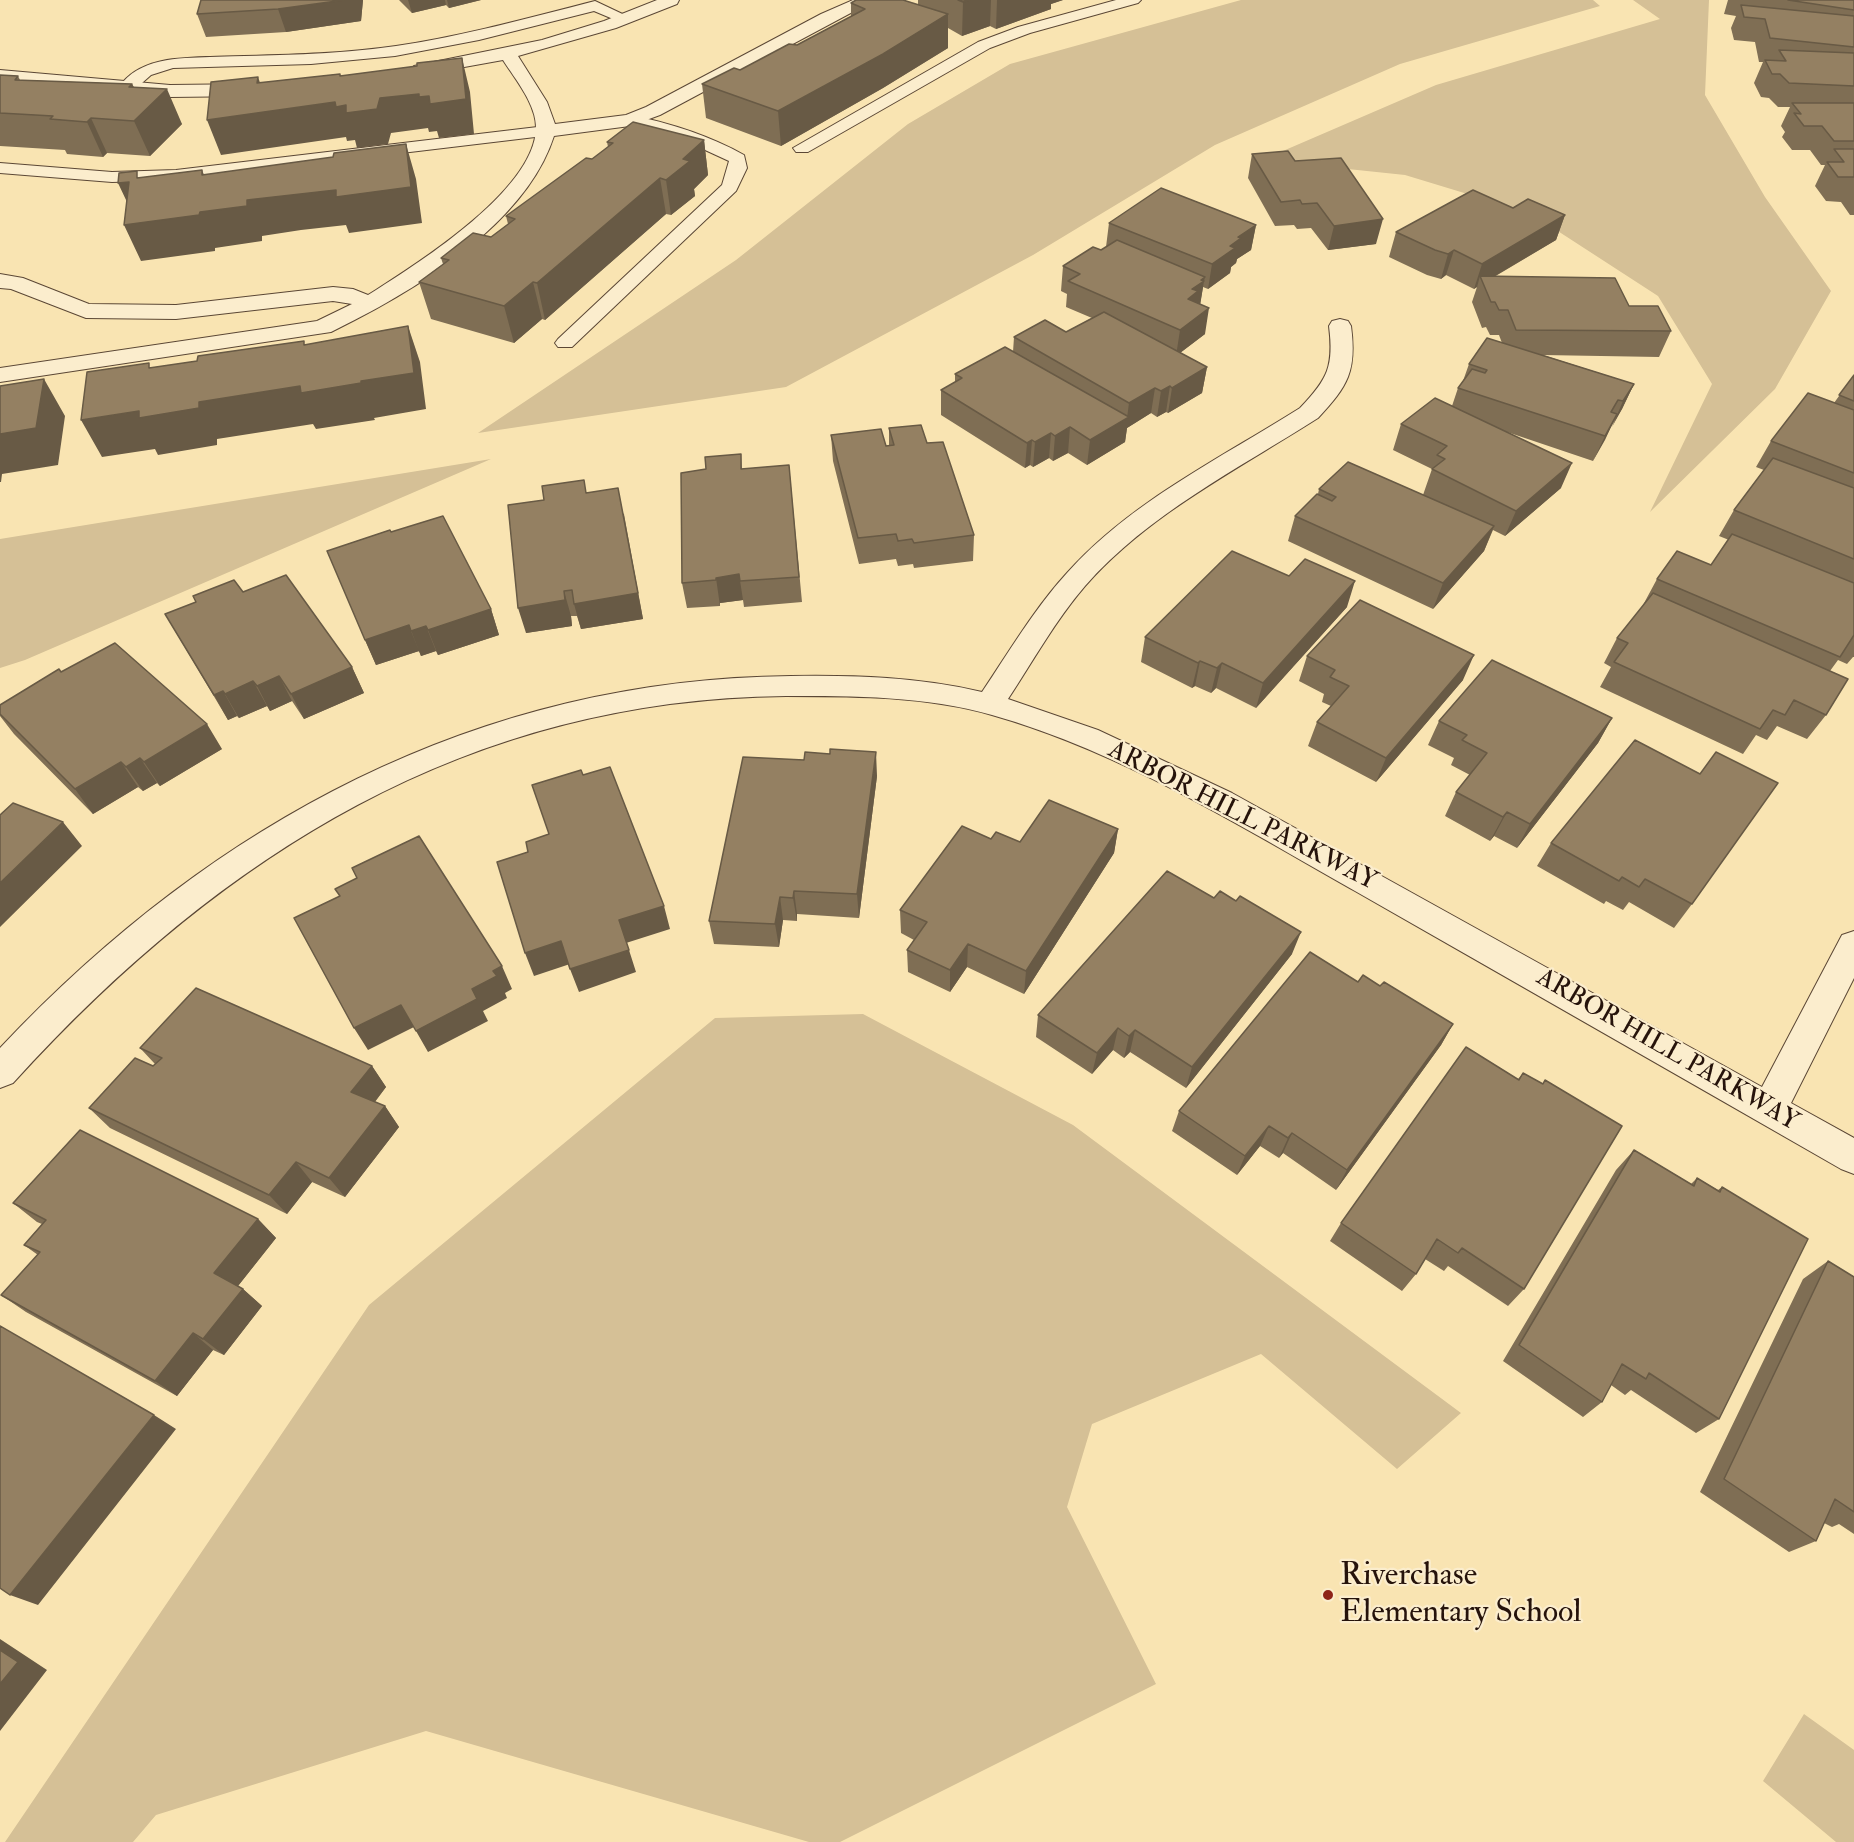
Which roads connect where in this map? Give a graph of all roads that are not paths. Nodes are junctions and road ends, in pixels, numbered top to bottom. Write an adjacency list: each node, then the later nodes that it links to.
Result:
1 (671, 0): 4 (street)
2 (867, 0): 10 (street)
3 (1133, 0): 12 (lane)
4 (625, 19): 5 (street); 8 (lane)
5 (508, 54): 6 (street); 11 (street)
6 (399, 73)
7 (0, 75): 8 (street)
8 (127, 87): 9 (street)
9 (274, 88)
10 (630, 120): 11 (street); 17 (lane)
11 (546, 131): 13 (lane); 15 (street)
12 (802, 148)
13 (0, 168)
14 (0, 281): 15 (street)
15 (372, 304): 18 (street)
16 (1340, 326): 19 (street)
17 (565, 343)
18 (0, 375)
19 (989, 704): 21 (street, ARBOR HILL PARKWAY); 22 (street, ARBOR HILL PARKWAY)
20 (1854, 945): 22 (street)
21 (0, 1072)
22 (1769, 1110): 23 (street, ARBOR HILL PARKWAY)
23 (1854, 1157)

